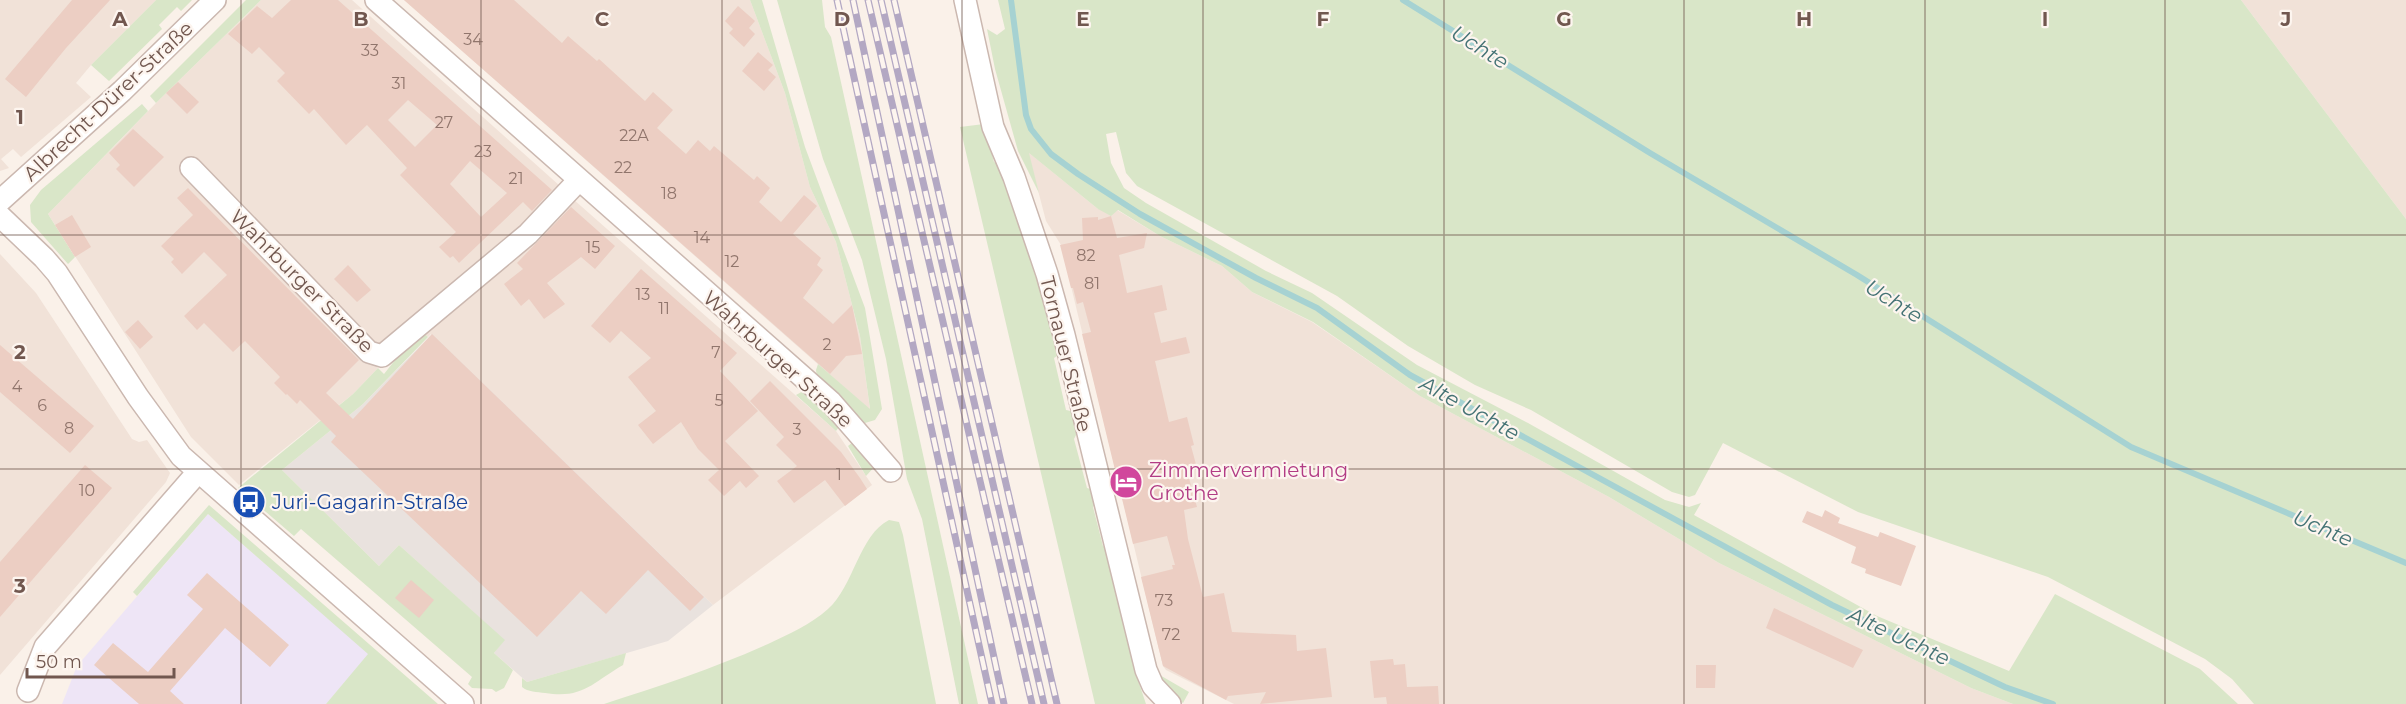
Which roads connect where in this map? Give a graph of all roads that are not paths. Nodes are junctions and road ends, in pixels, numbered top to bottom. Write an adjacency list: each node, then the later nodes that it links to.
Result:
1 (215, 0): 6 (street, Albrecht-Dürer-Straße)
2 (376, 0): 5 (street, Wahrburger Straße)
3 (965, 0): 12 (street, Tornauer Straße)
4 (191, 168): 5 (street, Wahrburger Straße)
5 (578, 181): 8 (street, Wahrburger Straße)
6 (0, 201)
7 (0, 216): 9 (street)
8 (891, 471)
9 (198, 472): 10 (street); 11 (street)
10 (28, 691)
11 (463, 704)
12 (1170, 704)

